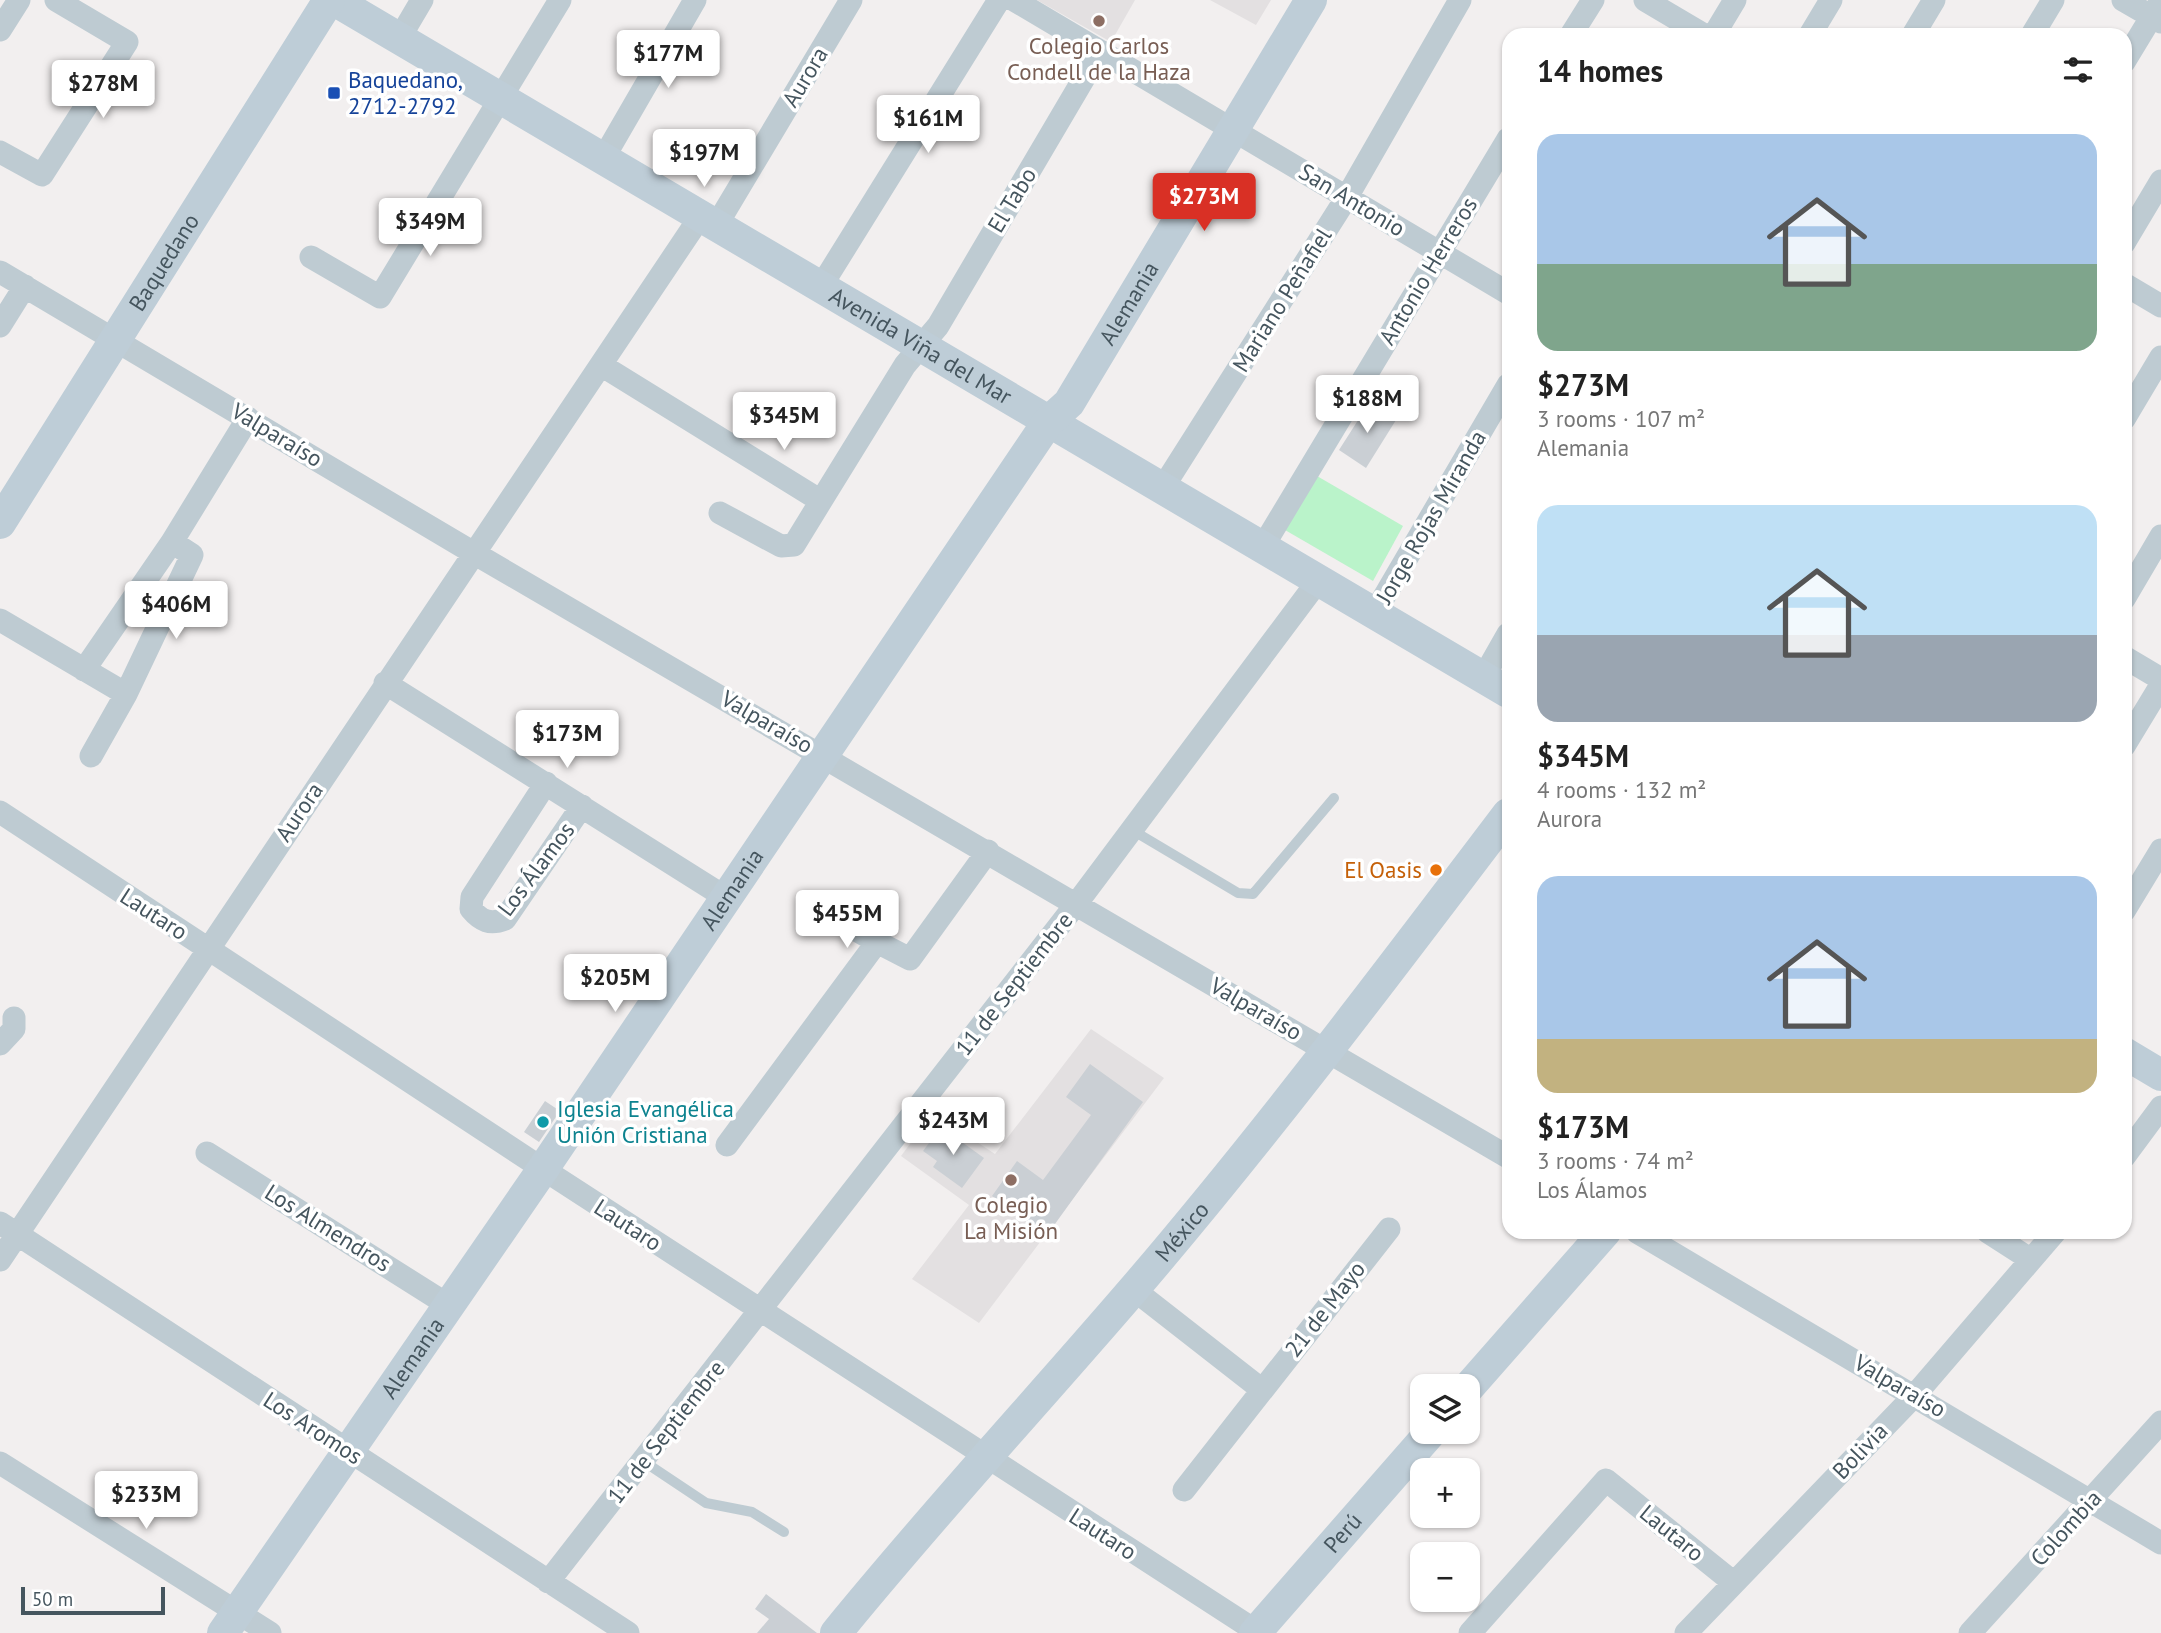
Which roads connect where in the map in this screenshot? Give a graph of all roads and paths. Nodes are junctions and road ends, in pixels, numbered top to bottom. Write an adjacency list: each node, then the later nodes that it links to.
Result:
1 (19, 0): 27 (street)
2 (56, 0): 35 (street)
3 (331, 0): 28 (main road, Avenida Viña del Mar); 49 (main road, Baquedano)
4 (422, 0): 28 (street)
5 (560, 0): 31 (street)
6 (695, 0): 34 (street)
7 (851, 0): 38 (street, Aurora)
8 (999, 0): 44 (street)
9 (1014, 0): 30 (street, San Antonio)
10 (1287, 0): 32 (main road, Alemania)
11 (1311, 0): 32 (main road, Alemania)
12 (1460, 0): 37 (street, Mariano Peñafiel)
13 (1592, 0): 21 (street)
14 (1645, 0): 22 (street)
15 (1735, 0): 23 (street)
16 (1831, 0): 24 (street)
17 (1934, 0): 25 (street)
18 (2053, 0): 26 (street)
19 (2123, 0): 20 (street)
20 (2158, 13): 29 (street)
21 (1575, 28)
22 (1692, 28)
23 (1718, 28)
24 (1814, 28)
25 (1917, 28)
26 (2036, 28)
27 (0, 30)
28 (399, 39): 31 (main road, Avenida Viña del Mar)
29 (2132, 50)
30 (1100, 51): 32 (street, San Antonio); 50 (street, El Tabo)
31 (502, 99): 34 (main road, Avenida Viña del Mar); 41 (street)
32 (1226, 125): 37 (street, San Antonio); 56 (main road, Alemania)
33 (1502, 149): 40 (street, Antonio Herreros)
34 (603, 159): 38 (main road, Avenida Viña del Mar)
35 (3, 160)
36 (2161, 181): 39 (street)
37 (1347, 197): 40 (street, San Antonio); 57 (street, Mariano Peñafiel)
38 (708, 221): 44 (main road, Avenida Viña del Mar); 52 (street, Aurora)
39 (2132, 230)
40 (1440, 252): 45 (street, San Antonio); 63 (street, Antonio Herreros)
41 (311, 257)
42 (0, 272): 43 (street, Valparaíso)
43 (25, 286): 48 (street); 49 (street, Valparaíso)
44 (820, 288): 50 (main road, Avenida Viña del Mar)
45 (1502, 289)
46 (2132, 289): 47 (street)
47 (2161, 306)
48 (0, 326)
49 (114, 338): 55 (street, Valparaíso); 60 (main road, Baquedano)
50 (920, 347): 56 (main road, Avenida Viña del Mar); 58 (street)
51 (2161, 357): 54 (street)
52 (601, 365): 58 (street); 64 (street, Aurora)
53 (1502, 395): 67 (street, Jorge Rojas Miranda)
54 (2132, 406)
55 (248, 418): 62 (street); 64 (street, Valparaíso)
56 (1048, 422): 57 (main road, Avenida Viña del Mar); 78 (main road, Alemania)
57 (1162, 489): 63 (main road, Avenida Viña del Mar)
58 (821, 501): 59 (street)
59 (720, 513)
60 (0, 523)
61 (2161, 536): 66 (street)
62 (172, 542): 71 (street); 76 (street)
63 (1262, 548): 65 (main road, Avenida Viña del Mar)
64 (472, 552): 73 (street, Aurora); 78 (street, Valparaíso)
65 (1318, 581): 67 (main road, Avenida Viña del Mar); 85 (street, 11 de Septiembre)
66 (2132, 585)
67 (1374, 614): 74 (main road, Avenida Viña del Mar)
68 (0, 620): 71 (street)
69 (1502, 660): 74 (street)
70 (2132, 662): 72 (street)
71 (84, 670): 76 (street)
72 (2161, 679)
73 (385, 683): 80 (street, Los Álamos); 93 (street, Aurora)
74 (1496, 685)
75 (2161, 685): 77 (street)
76 (126, 694): 79 (street)
77 (2132, 733)
78 (822, 754): 87 (street, Valparaíso); 88 (main road, Alemania)
79 (91, 756)
80 (546, 783): 82 (street, Los Álamos); 82 (street, Los Álamos)
81 (1334, 798): 85 (lane)
82 (582, 806): 88 (street, Los Álamos)
83 (0, 812): 93 (street, Lautaro)
84 (1502, 822): 96 (main road, México)
85 (1132, 830): 90 (street, 11 de Septiembre)
86 (2161, 850): 89 (street)
87 (988, 851): 90 (street, Valparaíso); 92 (street)
88 (725, 897): 104 (main road, Alemania)
89 (2132, 898)
90 (1077, 903): 96 (street, Valparaíso); 115 (street, 11 de Septiembre)
91 (839, 920): 92 (street)
92 (877, 942): 100 (street)
93 (208, 949): 104 (street, Lautaro); 105 (street, Aurora)
94 (14, 1018): 95 (street)
95 (0, 1044)
96 (1327, 1051): 103 (street, Valparaíso); 113 (main road, México)
97 (2132, 1059): 98 (main road)
98 (2161, 1075)
99 (2161, 1107): 101 (street)
100 (727, 1145)
101 (2132, 1146)
102 (207, 1153): 114 (street, Los Almendros)
103 (1502, 1153)
104 (542, 1169): 114 (main road, Alemania); 115 (street, Lautaro)
105 (9, 1228): 112 (street, Aurora); 121 (street, Los Aromos)
106 (1389, 1229): 117 (street, 21 de Mayo)
107 (1599, 1239): 116 (main road)
108 (1649, 1239): 118 (street, Valparaíso)
109 (1999, 1239): 111 (street)
110 (2049, 1239): 111 (street, Bolivia)
111 (2030, 1259): 118 (street, Bolivia)
112 (0, 1260)
113 (1133, 1289): 117 (street); 122 (main road, México)
114 (448, 1306): 121 (main road, Alemania)
115 (762, 1311): 122 (street, Lautaro); 123 (street, 11 de Septiembre)
116 (1480, 1374)
117 (1261, 1389): 125 (street, 21 de Mayo)
118 (1915, 1395): 126 (street, Valparaíso); 130 (street, Bolivia)
119 (2161, 1422): 126 (street, Colombia)
120 (1420, 1444): 132 (main road, Perú)
121 (349, 1452): 129 (street, Los Aromos); 131 (main road, Alemania)
122 (985, 1458): 132 (street, Lautaro); 135 (main road, México)
123 (643, 1461): 127 (lane); 129 (street, 11 de Septiembre)
124 (0, 1463): 131 (street)
125 (1184, 1490)
126 (2092, 1499): 128 (street, Valparaíso); 138 (street, Colombia)
127 (784, 1532)
128 (2161, 1542)
129 (548, 1581): 134 (street, Los Aromos)
130 (1734, 1583): 136 (street, Lautaro); 137 (street, Bolivia)
131 (230, 1623): 133 (street)
132 (1256, 1632)
133 (270, 1633)
134 (628, 1633)
135 (836, 1633)
136 (1470, 1633)
137 (1686, 1633)
138 (1970, 1633)

